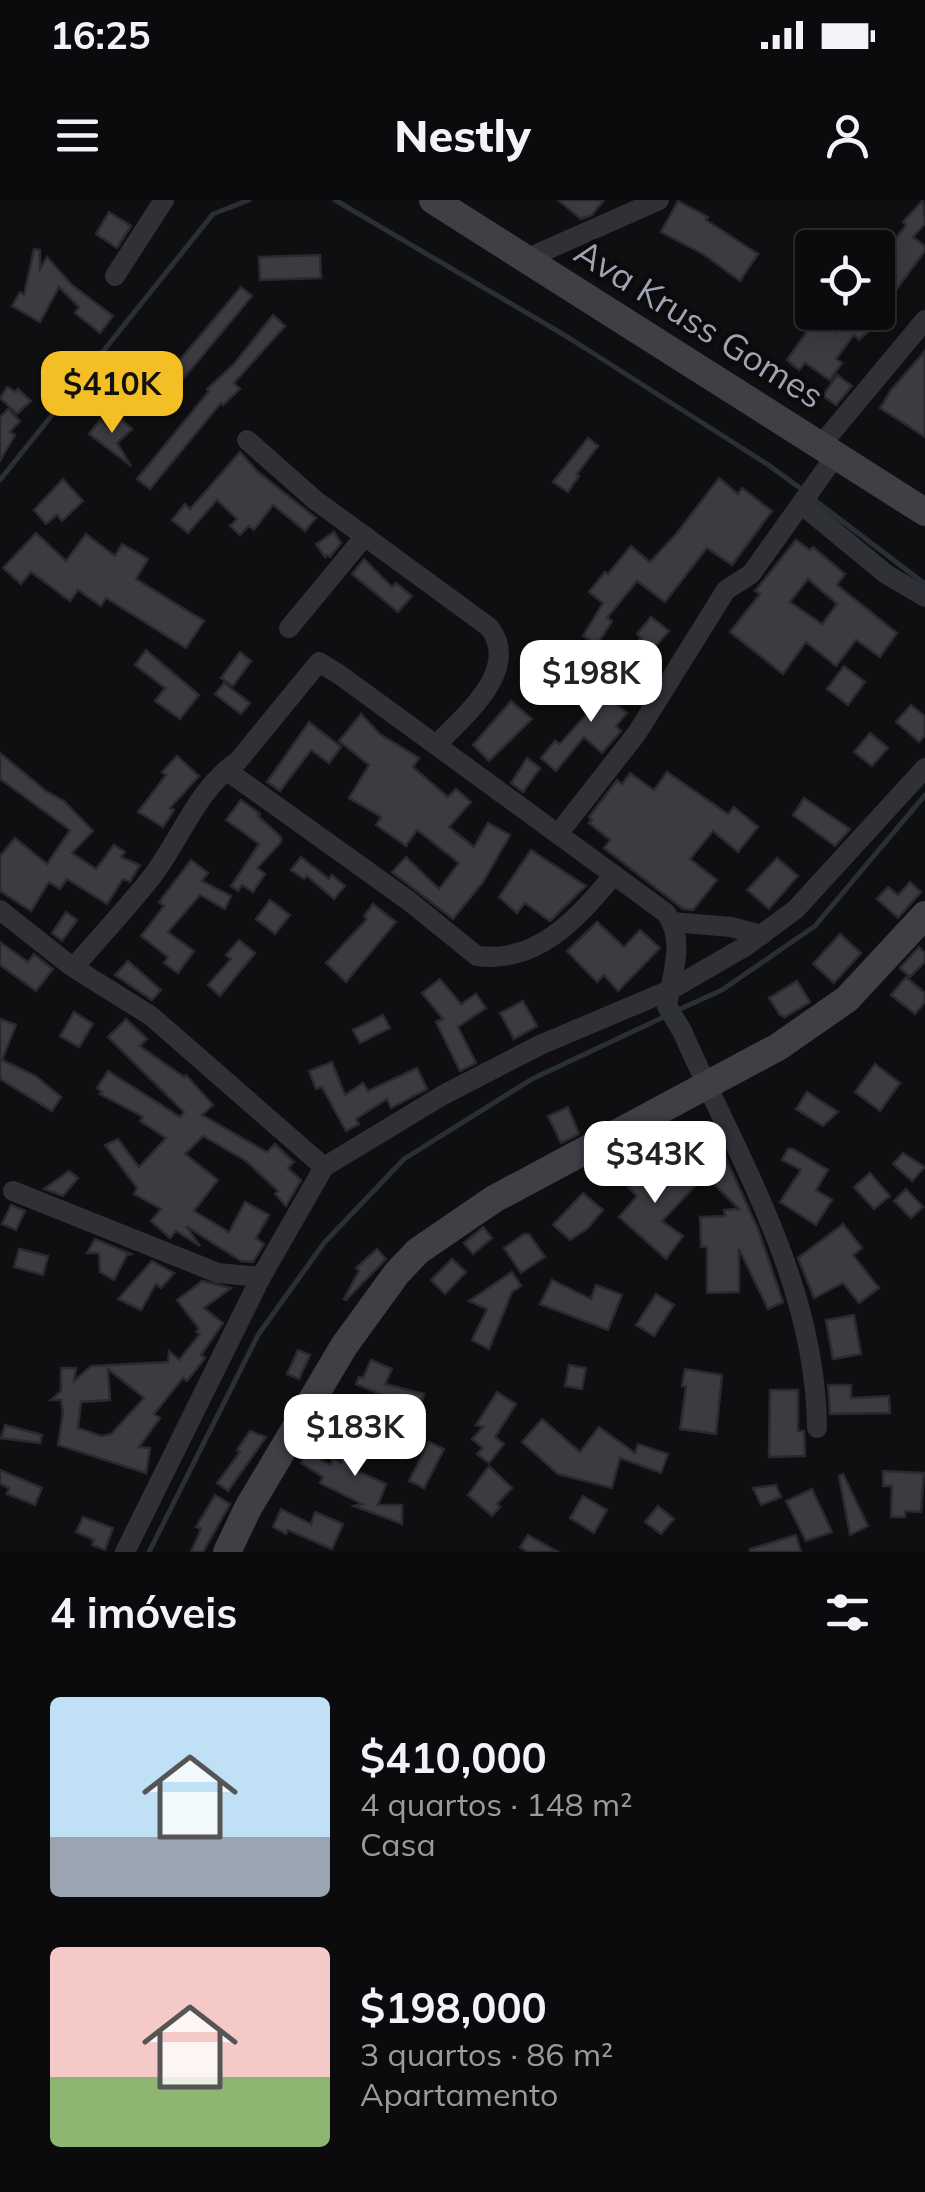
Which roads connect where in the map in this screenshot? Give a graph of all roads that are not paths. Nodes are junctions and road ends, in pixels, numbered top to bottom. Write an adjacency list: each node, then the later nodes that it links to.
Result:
1 (164, 200): 5 (street)
2 (433, 200): 4 (main road, Ava Kruss Gomes)
3 (659, 200): 4 (street)
4 (526, 258): 8 (main road, Ava Kruss Gomes)
5 (116, 276)
6 (925, 320): 8 (street)
7 (248, 440): 11 (street)
8 (828, 450): 9 (street); 10 (main road, Ava Kruss Gomes)
9 (807, 496): 12 (street); 17 (street)
10 (925, 511)
11 (365, 536): 13 (street); 14 (street)
12 (925, 597)
13 (289, 628)
14 (437, 744): 16 (street); 17 (street)
15 (925, 768): 22 (street)
16 (226, 770): 18 (street); 23 (street)
17 (558, 834): 18 (street)
18 (614, 875): 21 (street)
19 (0, 910): 23 (street)
20 (925, 915): 25 (main road)
21 (672, 922): 22 (street); 24 (street)
22 (762, 935): 24 (street)
23 (74, 968): 26 (street)
24 (668, 998): 25 (street); 26 (street)
25 (706, 1085): 29 (street); 31 (main road)
26 (324, 1167): 28 (street)
27 (13, 1191): 28 (street)
28 (261, 1277): 30 (street)
29 (818, 1428)
30 (125, 1552)
31 (227, 1552)

